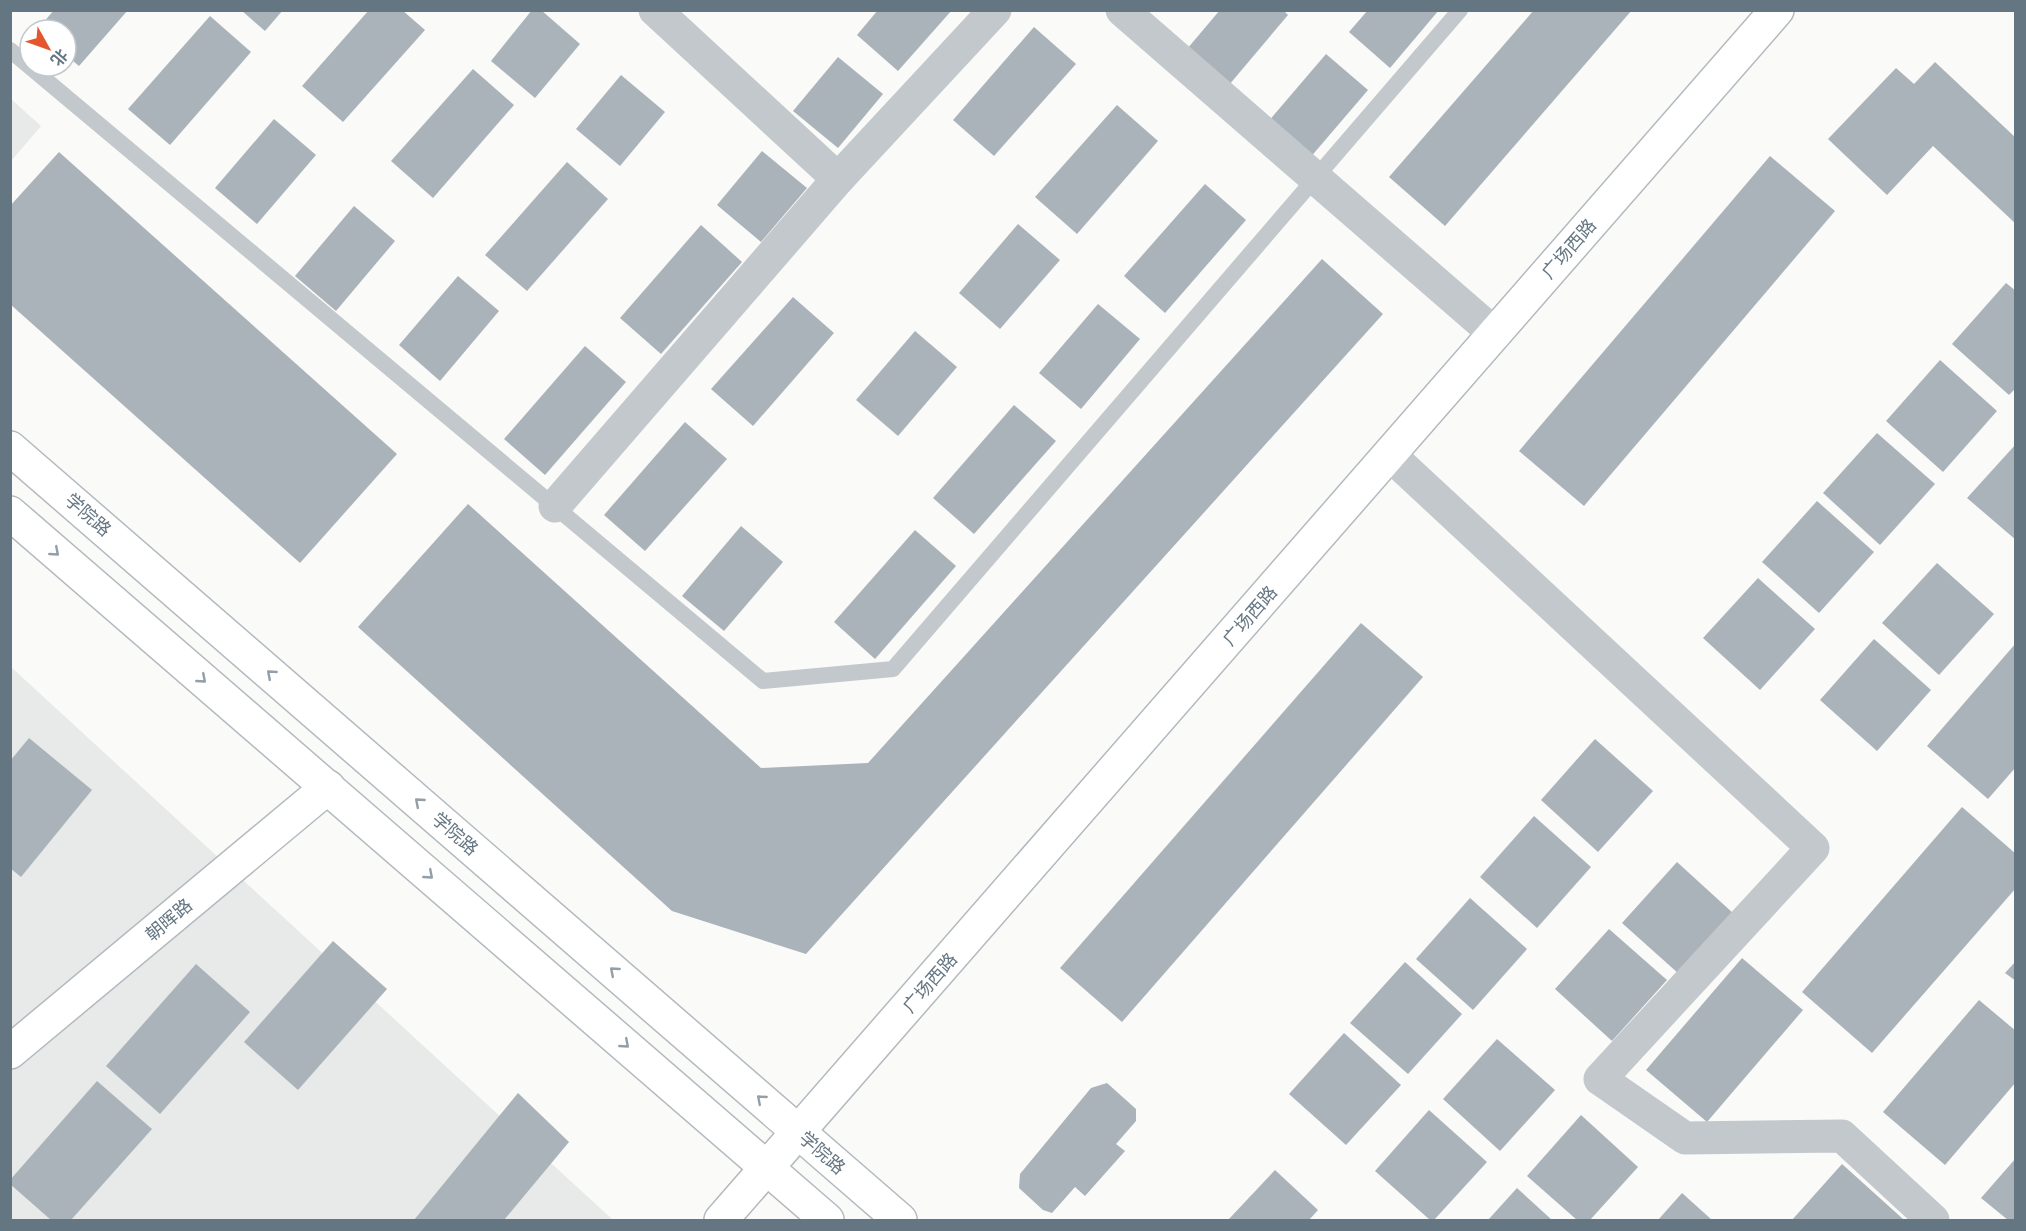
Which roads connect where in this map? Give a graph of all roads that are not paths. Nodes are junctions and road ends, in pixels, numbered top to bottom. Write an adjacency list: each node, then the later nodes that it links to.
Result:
1 (655, 10): 8 (street)
2 (996, 10): 8 (street)
3 (1122, 10): 7 (street)
4 (1460, 10): 7 (lane)
5 (1777, 10): 9 (main road, 广场西路)
6 (10, 50): 12 (lane)
7 (1316, 178): 9 (street); 12 (lane)
8 (837, 179): 12 (street)
9 (1495, 334): 11 (main road, 广场西路)
10 (10, 448): 16 (main road, 学院路, one-way to 10)
11 (1390, 455): 16 (main road, 广场西路); 21 (street)
12 (555, 507)
13 (10, 513): 14 (main road, one-way to 14)
14 (328, 787): 15 (main road, 朝晖路); 17 (main road, one-way to 17)
15 (10, 1052)
16 (800, 1133): 17 (main road, 广场西路); 20 (main road, 学院路)
17 (768, 1168): 18 (main road, 广场西路); 19 (main road)
18 (721, 1221)
19 (827, 1221)
20 (900, 1221)
21 (1933, 1221)

